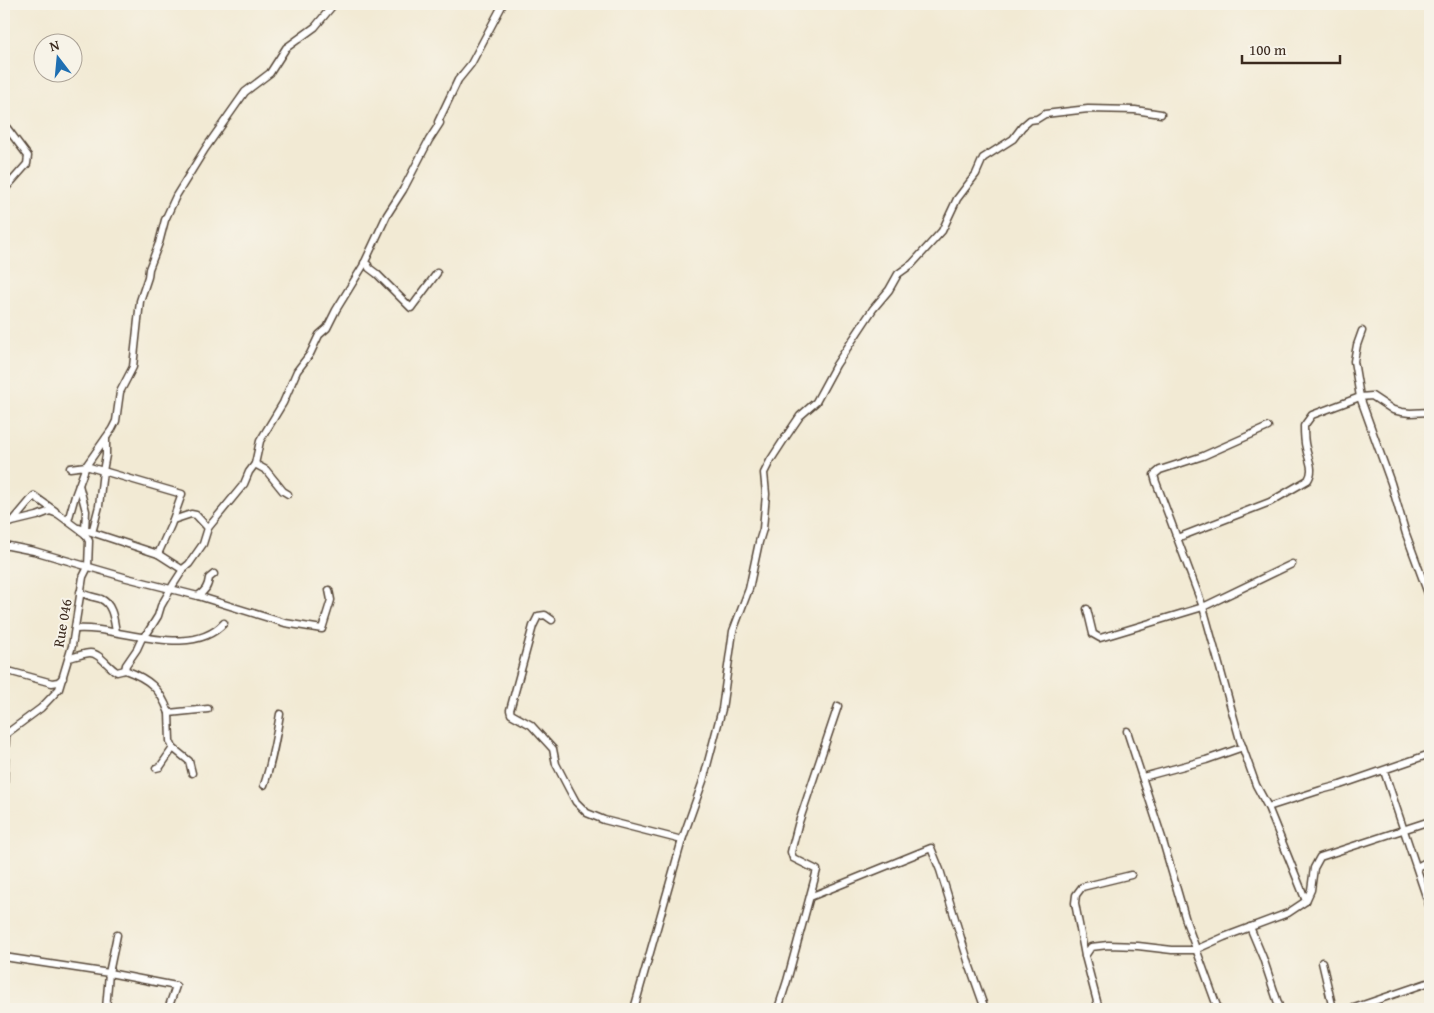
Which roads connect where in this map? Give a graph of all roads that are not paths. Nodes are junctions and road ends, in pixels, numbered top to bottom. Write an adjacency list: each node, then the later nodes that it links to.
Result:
1 (334, 4): 12 (street)
2 (503, 4): 6 (street)
3 (1161, 114): 67 (street)
4 (4, 124): 5 (street)
5 (4, 190)
6 (364, 263): 7 (street); 13 (street)
7 (436, 273)
8 (1362, 331): 9 (street)
9 (1360, 397): 10 (street); 27 (street); 38 (street)
10 (1430, 412)
11 (1268, 427): 27 (street)
12 (106, 437): 14 (street); 16 (street)
13 (255, 464): 18 (street); 25 (street)
14 (86, 466): 15 (street); 16 (street); 17 (street)
15 (70, 468)
16 (102, 471): 20 (street); 26 (street)
17 (79, 485): 22 (street); 26 (street)
18 (288, 494)
19 (58, 514): 21 (street); 21 (street, Rue 046); 22 (street, Rue 046)
20 (173, 520): 25 (street); 29 (street)
21 (13, 521): 23 (street)
22 (68, 521): 24 (street, Rue 046)
23 (4, 524)
24 (76, 527): 26 (street); 31 (street, Rue 046)
25 (208, 528): 32 (street)
26 (87, 530): 29 (street)
27 (1177, 538): 39 (street)
28 (4, 545): 31 (street)
29 (158, 554): 32 (street)
30 (1292, 564): 39 (street)
31 (88, 567): 34 (street); 36 (street, Rue 046)
32 (183, 570): 34 (street)
33 (214, 574): 37 (street)
34 (172, 589): 37 (street); 45 (street)
35 (329, 590): 37 (street)
36 (80, 592): 43 (street, Rue 046); 44 (street)
37 (198, 596)
38 (1430, 599)
39 (1203, 607): 40 (street); 55 (street)
40 (1087, 609)
41 (552, 620): 67 (street)
42 (224, 623): 45 (street)
43 (75, 629): 44 (street); 46 (street, Rue 046)
44 (116, 632): 45 (street)
45 (142, 638): 47 (street)
46 (69, 658): 47 (street); 49 (street, Rue 046)
47 (125, 670): 52 (street)
48 (4, 671): 49 (street)
49 (64, 677): 62 (street, Rue 046)
50 (838, 706): 71 (street)
51 (208, 709): 52 (street)
52 (169, 713): 56 (street)
53 (280, 714): 63 (street)
54 (1127, 730): 61 (street)
55 (1243, 746): 61 (street); 64 (street)
56 (173, 748): 58 (street); 60 (street)
57 (1430, 754): 59 (street)
58 (156, 768)
59 (1384, 771): 64 (street); 66 (street)
60 (192, 773)
61 (1143, 777): 76 (street)
62 (4, 784)
63 (264, 785)
64 (1268, 808): 72 (street)
65 (1430, 821): 66 (street)
66 (1405, 830): 69 (street); 72 (street)
67 (682, 840): 84 (street)
68 (1430, 860): 69 (street)
69 (1418, 867): 73 (street)
70 (1131, 875): 77 (street)
71 (810, 897): 85 (street); 86 (street)
72 (1306, 901): 74 (street)
73 (1430, 904)
74 (1250, 927): 76 (street); 89 (street)
75 (116, 935): 80 (street)
76 (1195, 950): 77 (street); 88 (street)
77 (1085, 956): 87 (street)
78 (4, 957): 80 (street)
79 (1322, 962): 90 (street)
80 (109, 973): 82 (street); 83 (street)
81 (1430, 982): 91 (street)
82 (106, 1009)
83 (168, 1009)
84 (634, 1009)
85 (778, 1009)
86 (985, 1009)
87 (1099, 1009)
88 (1218, 1009)
89 (1280, 1009)
90 (1333, 1009)
91 (1351, 1009)

